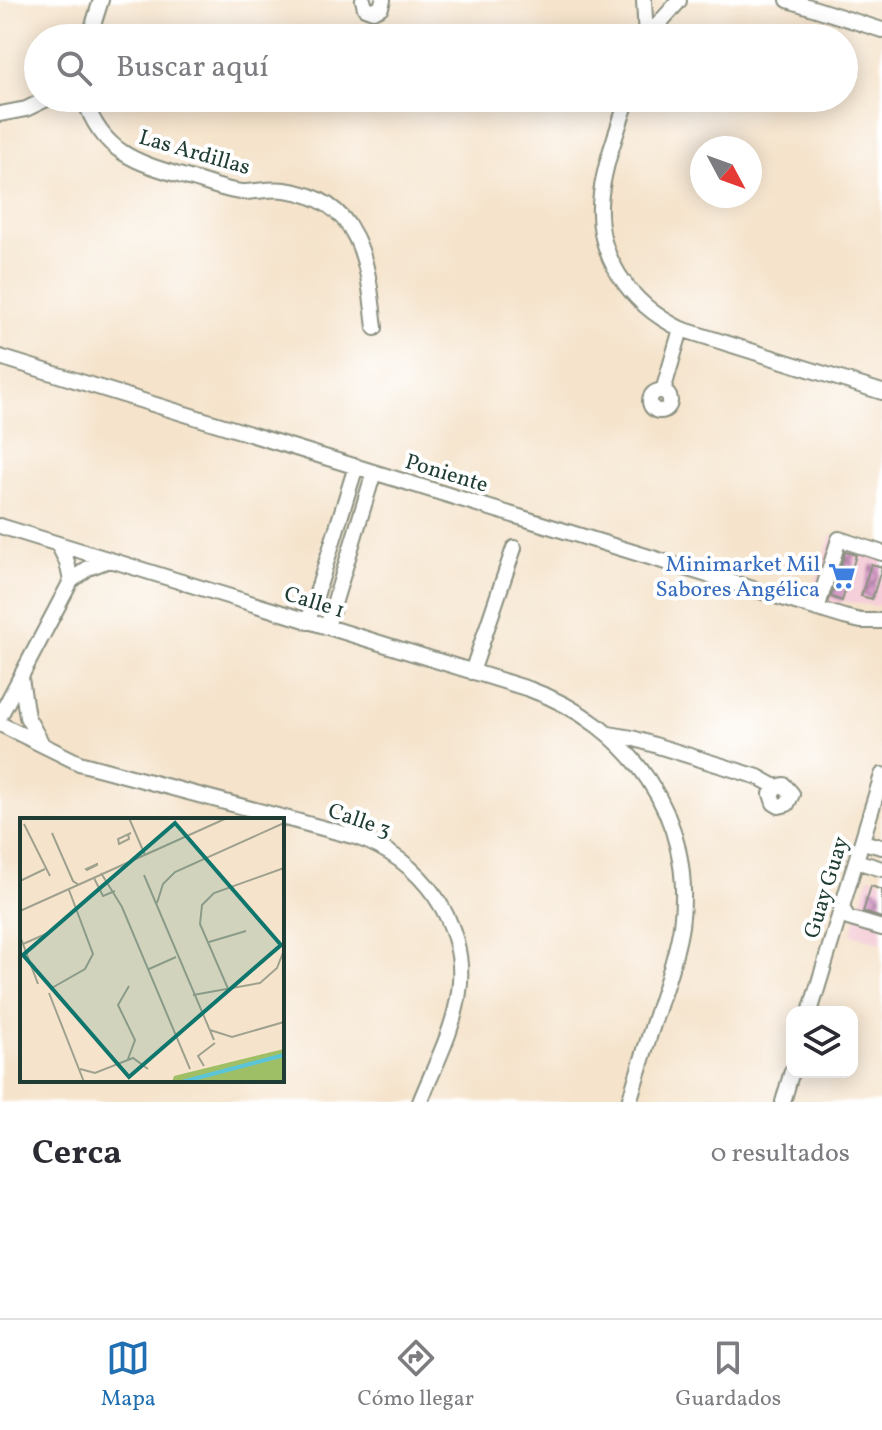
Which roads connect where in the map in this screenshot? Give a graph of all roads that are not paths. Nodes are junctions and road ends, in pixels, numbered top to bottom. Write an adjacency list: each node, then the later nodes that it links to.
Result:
1 (101, 0): 8 (street)
2 (363, 0): 3 (street)
3 (383, 0)
4 (644, 0): 9 (street)
5 (656, 0): 6 (street)
6 (681, 0): 10 (street)
7 (788, 0): 11 (street)
8 (93, 24)
9 (645, 24)
10 (659, 24)
11 (882, 30)
12 (24, 109): 15 (street)
13 (90, 112): 16 (street, Las Ardillas)
14 (624, 112): 17 (street)
15 (0, 114)
16 (375, 328)
17 (681, 329): 19 (street); 20 (street)
18 (0, 357): 21 (street, Poniente)
19 (663, 391)
20 (882, 392)
21 (356, 466): 22 (street, Poniente); 31 (street)
22 (374, 472): 29 (street, Poniente); 32 (street)
23 (0, 526): 24 (street, Calle 1)
24 (58, 544): 27 (street, Calle 1); 28 (street)
25 (514, 548): 33 (street)
26 (882, 553): 29 (street)
27 (109, 560): 28 (street); 31 (street, Calle 1)
28 (71, 581): 34 (street)
29 (817, 609): 30 (street, Poniente)
30 (882, 621)
31 (308, 622): 32 (street, Calle 1)
32 (327, 627): 33 (street, Calle 1)
33 (472, 672): 37 (street, Calle 1)
34 (21, 678): 35 (street); 38 (street)
35 (0, 716)
36 (0, 724): 38 (street, Calle 3)
37 (609, 734): 40 (street, Calle 1); 54 (street, Calle 1)
38 (45, 748): 42 (street, Calle 3)
39 (882, 775): 45 (street, Guay Guay)
40 (776, 787)
41 (882, 803): 44 (street, Guay Guay)
42 (270, 817)
43 (284, 820): 53 (street, Calle 3)
44 (877, 838): 45 (street, Guay Guay)
45 (860, 862): 46 (street); 47 (street, Guay Guay)
46 (882, 869)
47 (842, 918): 48 (street); 49 (street, Guay Guay); 50 (street, Guay Guay)
48 (882, 928)
49 (812, 1006)
50 (821, 1006)
51 (790, 1078): 55 (street)
52 (799, 1078): 56 (street)
53 (420, 1102)
54 (629, 1102)
55 (783, 1102)
56 (792, 1102)

